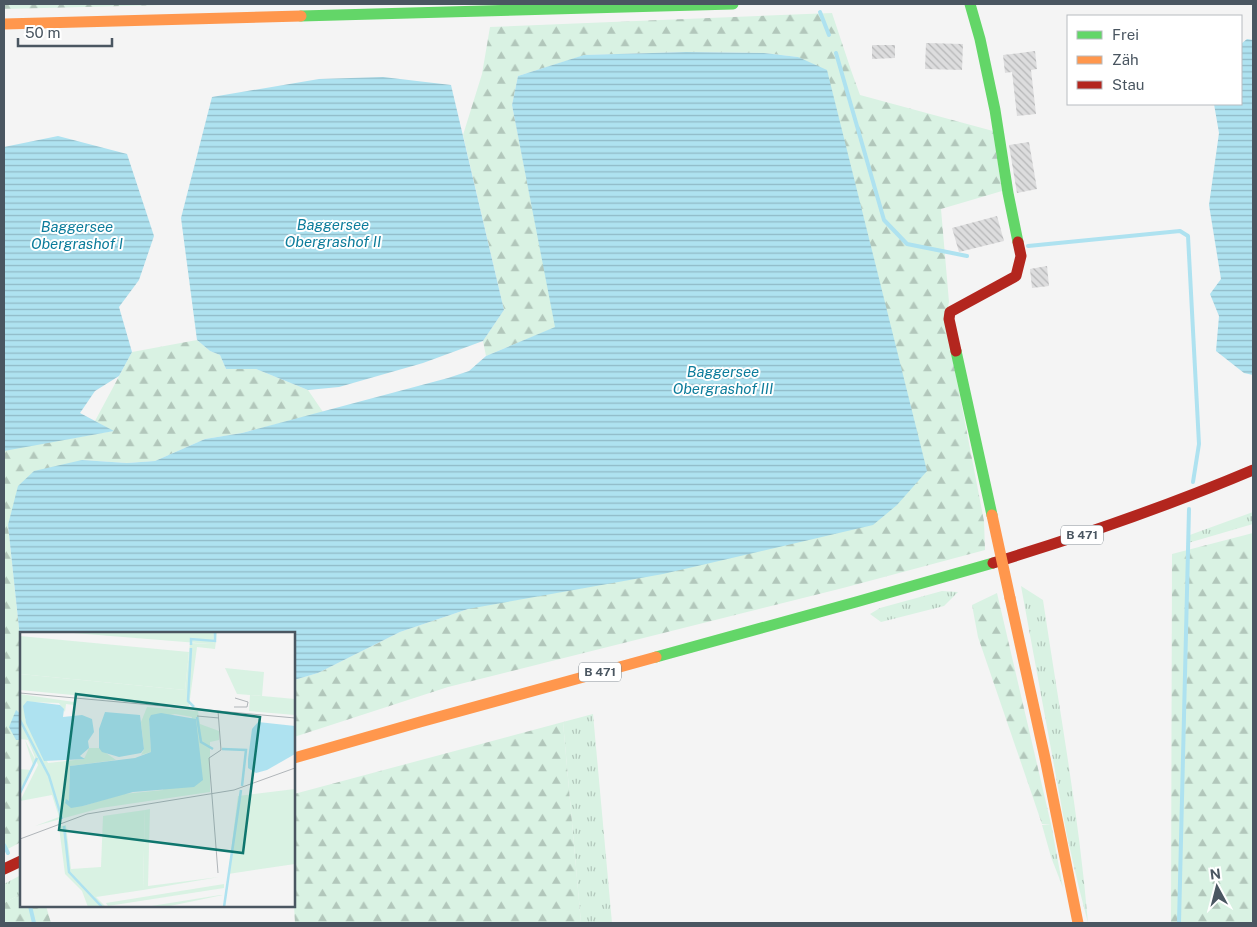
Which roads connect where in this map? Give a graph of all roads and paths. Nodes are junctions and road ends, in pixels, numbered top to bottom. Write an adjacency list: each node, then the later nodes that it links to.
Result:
1 (733, 4): 3 (main road)
2 (970, 4): 8 (main road, bridge)
3 (4, 24)
4 (1253, 470): 5 (main road, B 471)
5 (295, 758)
6 (20, 861): 7 (main road)
7 (4, 869)
8 (1078, 923)

